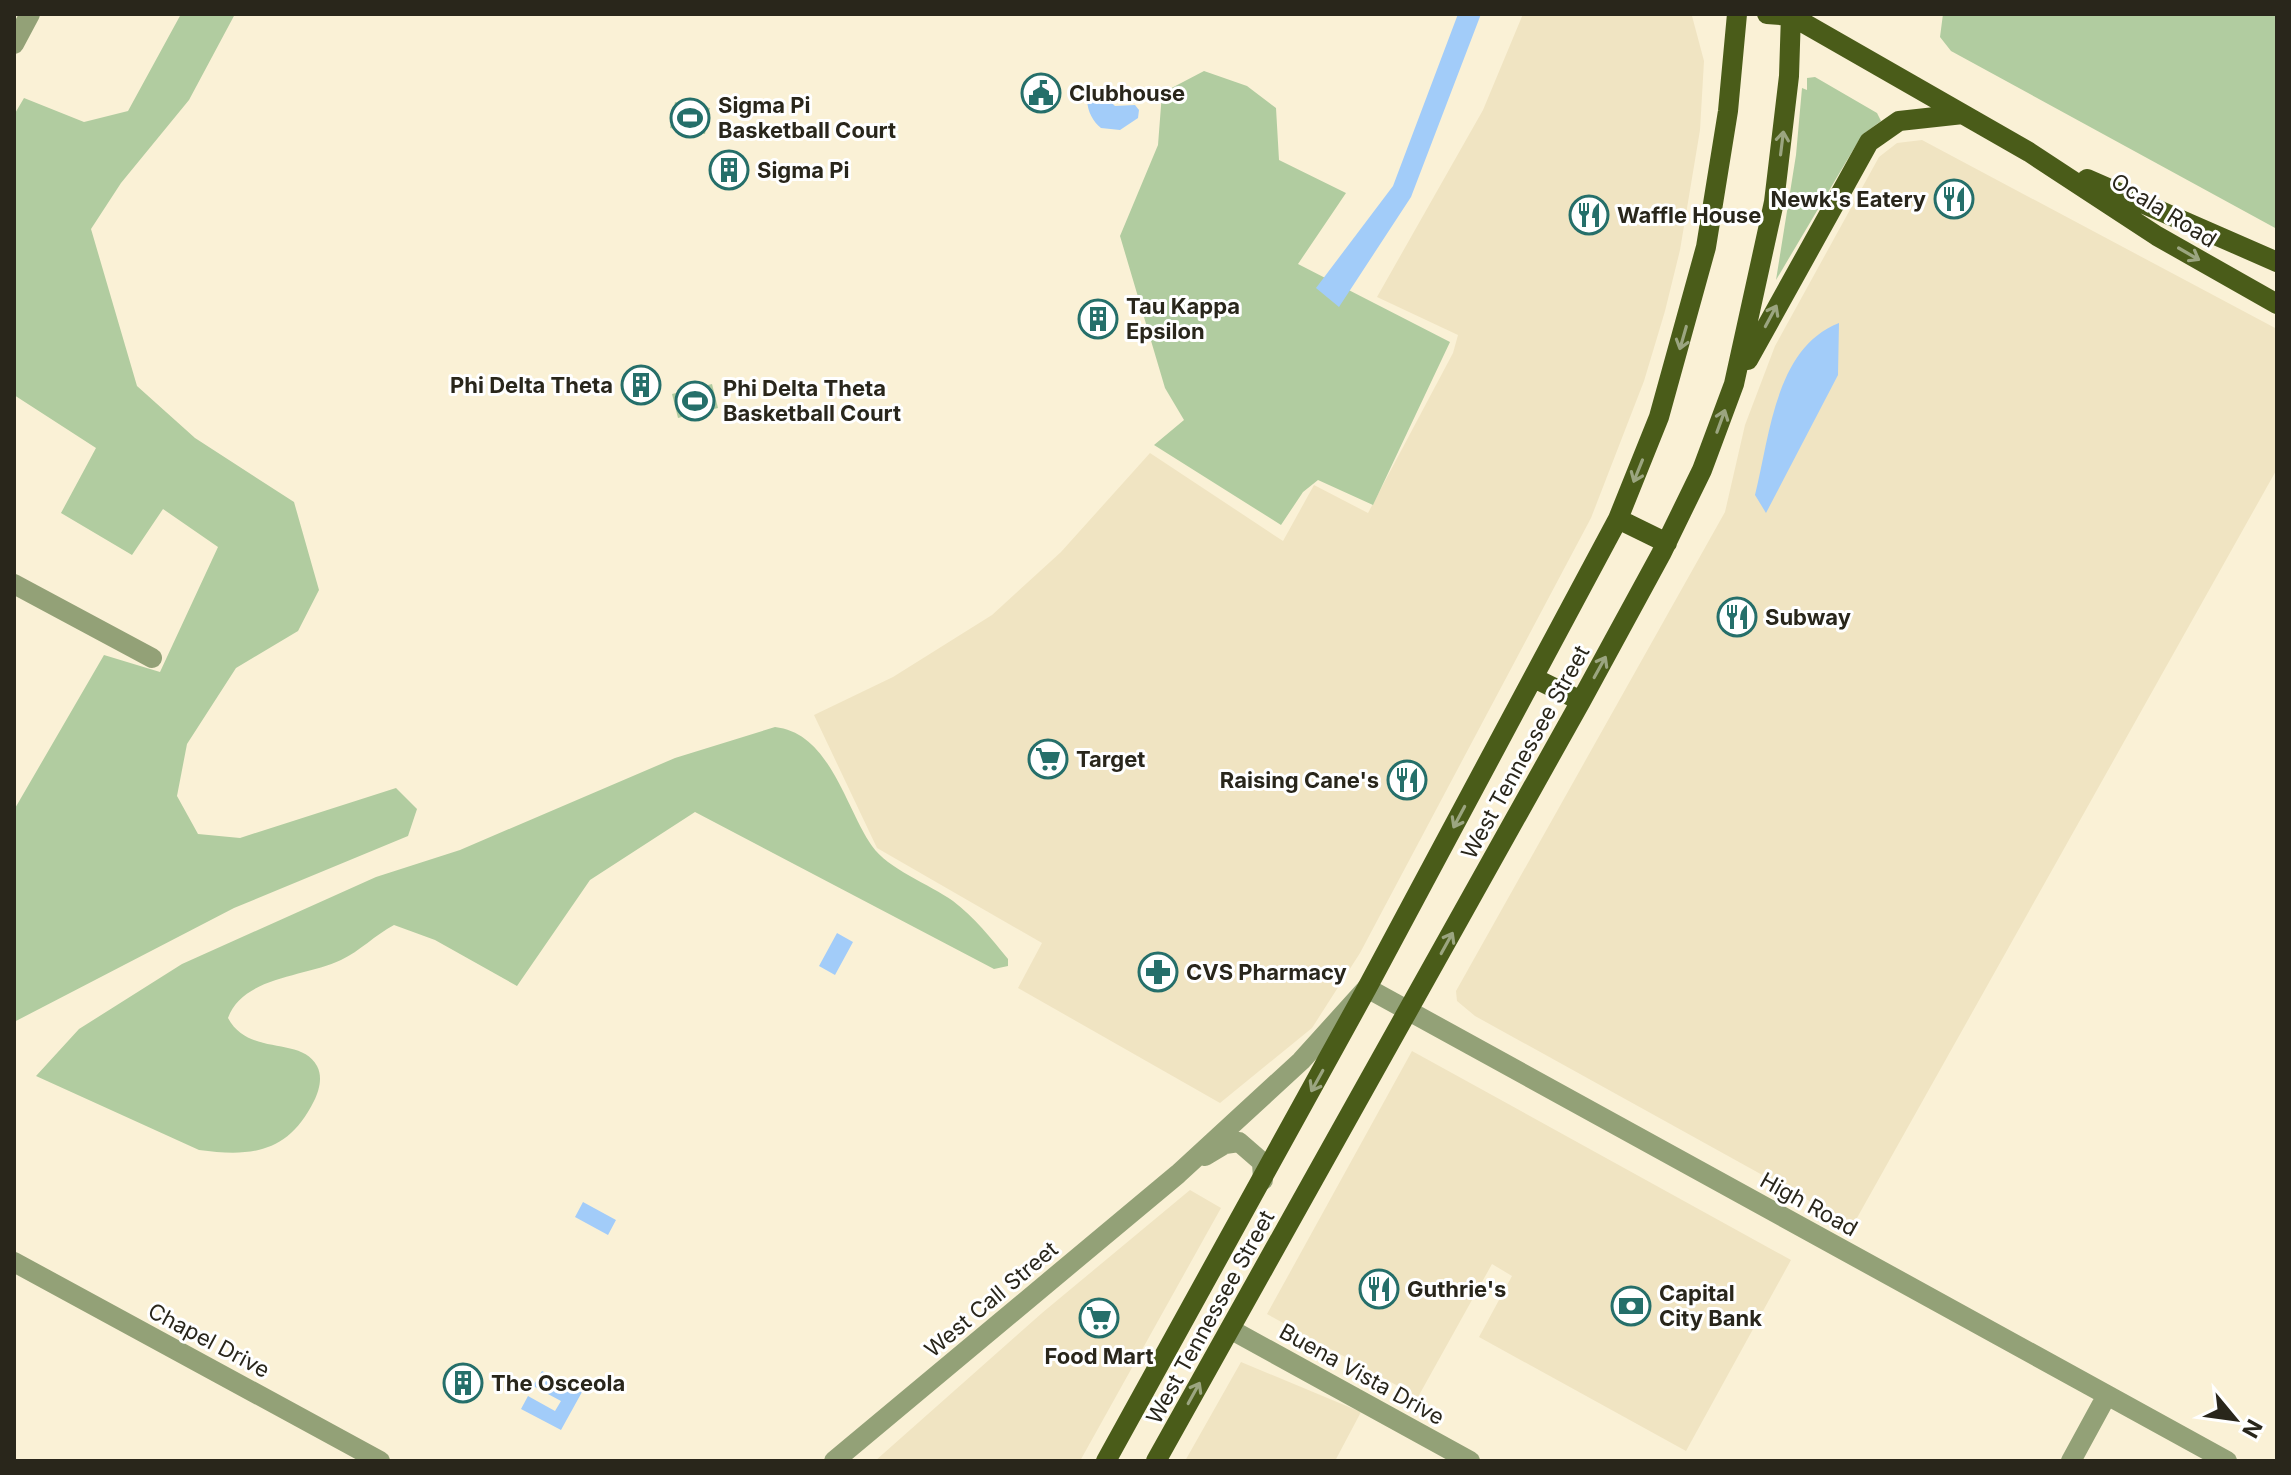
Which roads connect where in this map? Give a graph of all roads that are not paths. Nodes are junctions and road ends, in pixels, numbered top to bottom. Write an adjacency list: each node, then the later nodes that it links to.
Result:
1 (30, 14): 5 (street)
2 (1737, 14): 13 (main road, West Tennessee Street, one-way to 13)
3 (1767, 14): 4 (main road, Ocala Road)
4 (1790, 15): 6 (main road, Ocala Road); 12 (main road, West Tennessee Street, one-way to 4)
5 (14, 44)
6 (1963, 114): 7 (main road, Ocala Road); 12 (main road, one-way to 6)
7 (2029, 152): 8 (main road, Ocala Road); 9 (main road, Ocala Road)
8 (2169, 216): 9 (main road); 10 (main road, Ocala Road)
9 (2157, 236): 11 (main road, Ocala Road, one-way to 11)
10 (2277, 262)
11 (2277, 304)
12 (1734, 384): 14 (main road, West Tennessee Street, one-way to 12)
13 (1618, 519): 14 (main road); 17 (main road, West Tennessee Street)
14 (1667, 543): 18 (main road, West Tennessee Street, one-way to 14)
15 (14, 584): 16 (street)
16 (152, 658)
17 (1534, 678): 18 (main road); 19 (main road, West Tennessee Street, one-way to 19)
18 (1581, 701): 20 (main road, West Tennessee Street, one-way to 18)
19 (1367, 988): 20 (street, High Road); 21 (street, West Call Street); 22 (main road, West Tennessee Street, one-way to 22)
20 (1409, 1011): 24 (main road, West Tennessee Street); 25 (street, High Road)
21 (1178, 1174): 22 (street, West Call Street); 27 (street, West Call Street)
22 (1263, 1180): 28 (main road, West Tennessee Street)
23 (14, 1262): 26 (street, Chapel Drive)
24 (1230, 1329): 29 (main road, West Tennessee Street, one-way to 24); 30 (street, Buena Vista Drive)
25 (2107, 1395): 31 (street); 32 (street, High Road)
26 (380, 1461)
27 (834, 1461)
28 (1106, 1461)
29 (1156, 1461)
30 (1470, 1461)
31 (2071, 1461)
32 (2227, 1461)

